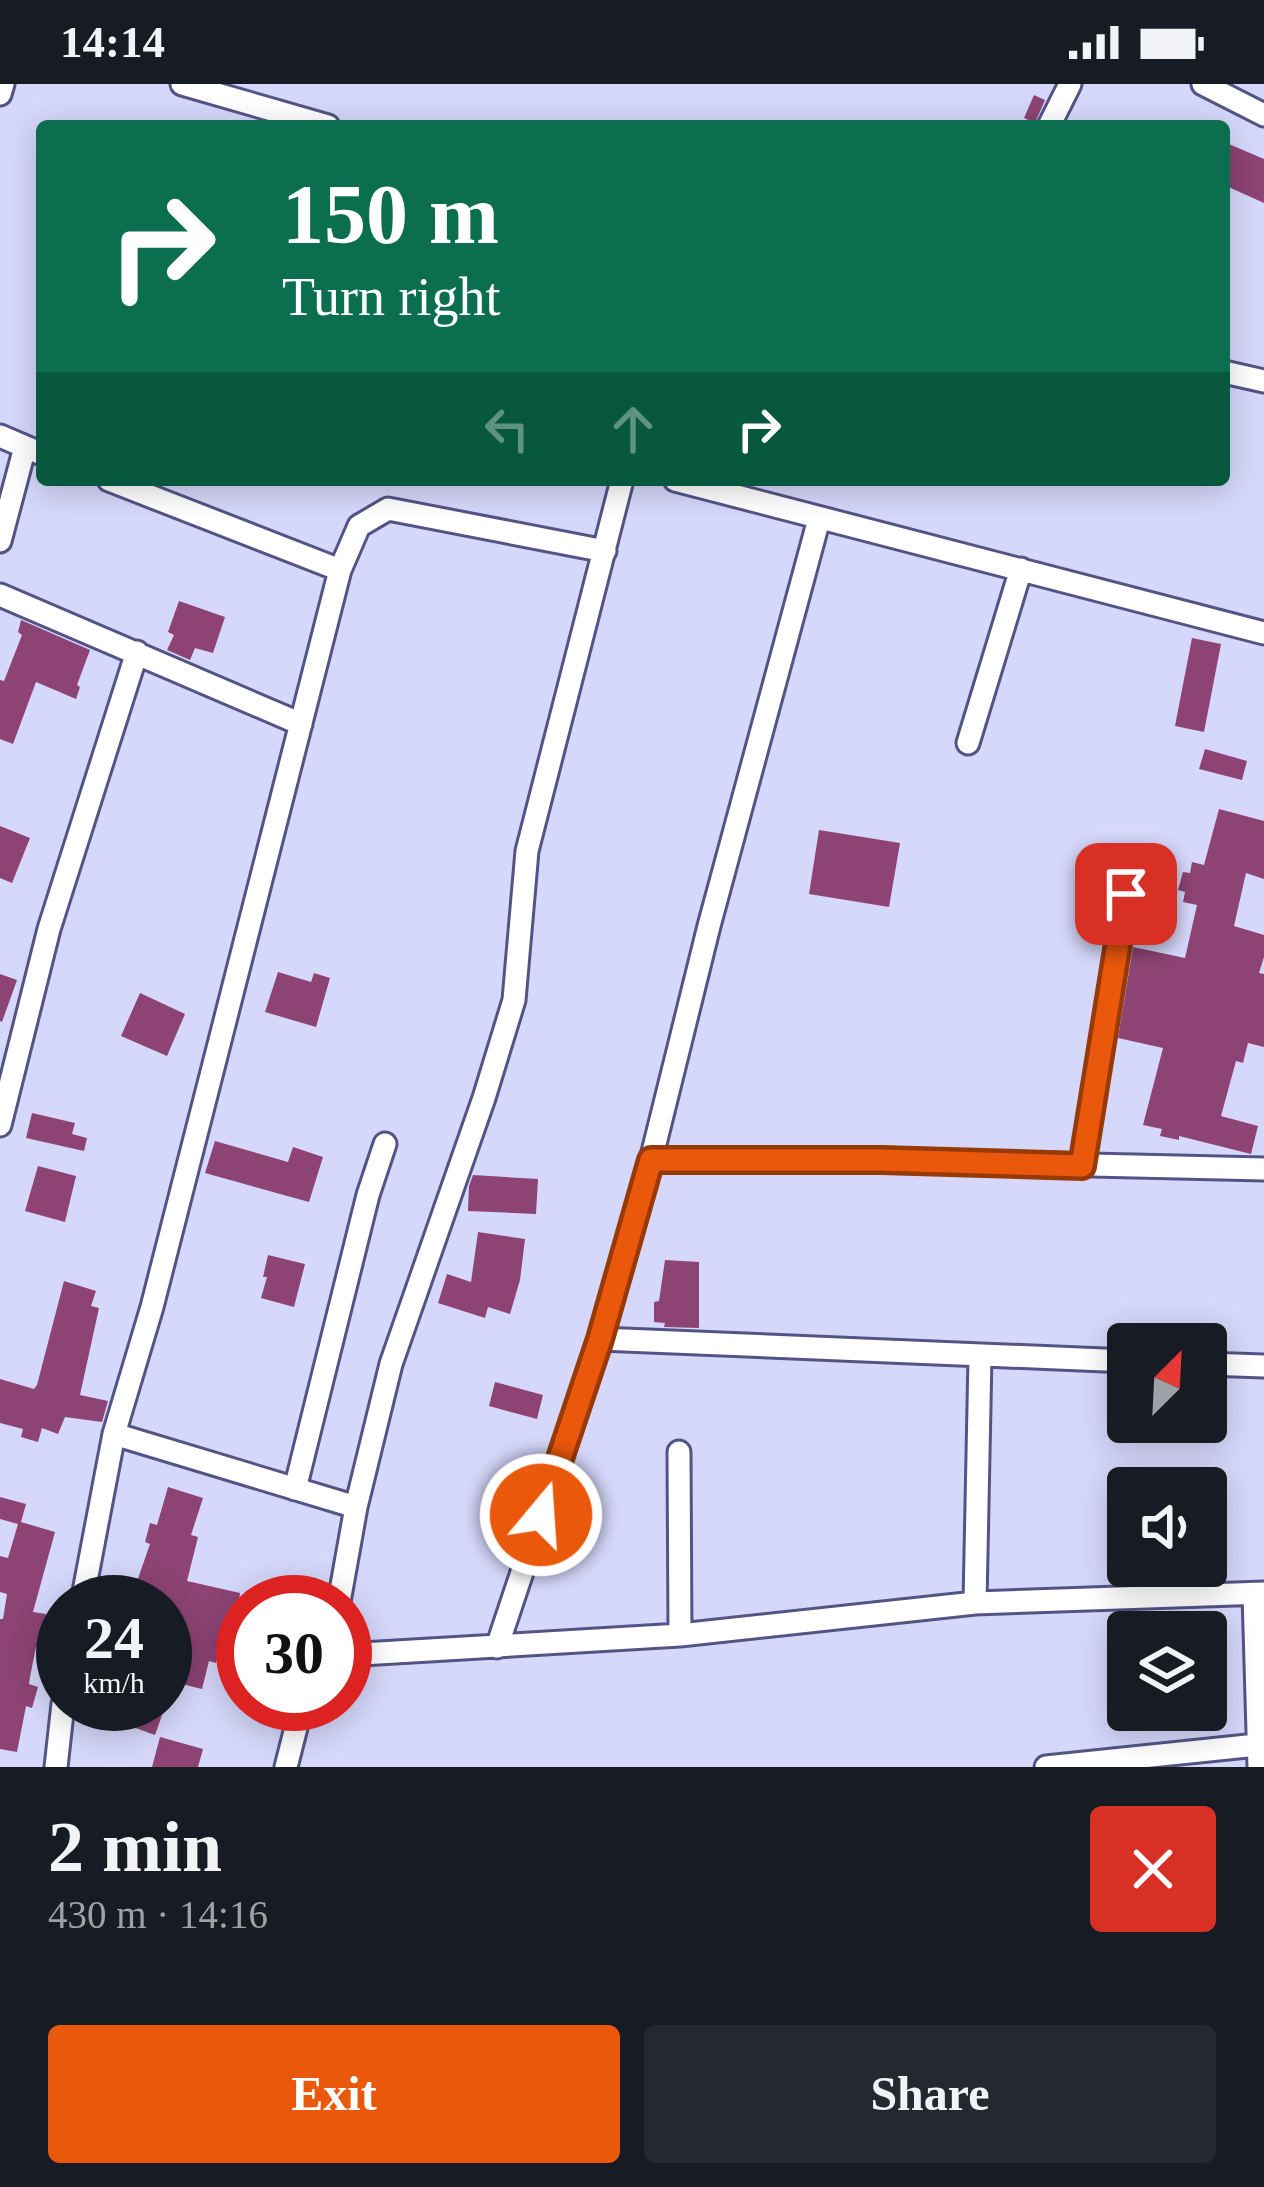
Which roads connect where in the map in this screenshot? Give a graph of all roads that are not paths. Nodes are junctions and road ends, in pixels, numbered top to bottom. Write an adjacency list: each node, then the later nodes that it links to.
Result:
1 (3, 84): 5 (street)
2 (182, 84): 7 (street)
3 (1070, 84): 8 (street)
4 (1203, 84): 6 (street)
5 (0, 94)
6 (1264, 115)
7 (307, 120)
8 (1052, 120)
9 (1230, 373): 10 (street)
10 (1264, 381)
11 (0, 436): 12 (street)
12 (33, 450): 17 (street)
13 (125, 486): 20 (street)
14 (621, 486): 18 (street)
15 (697, 486): 16 (street)
16 (819, 519): 19 (street); 30 (street)
17 (0, 541)
18 (605, 551): 20 (street); 41 (street)
19 (1021, 569): 22 (street); 25 (street)
20 (340, 570): 24 (street)
21 (0, 595): 23 (street)
22 (1264, 633)
23 (136, 652): 24 (street); 27 (street)
24 (301, 724): 38 (street)
25 (968, 743)
26 (1126, 894): 31 (street)
27 (9, 1050): 28 (street)
28 (0, 1125)
29 (385, 1144): 40 (street)
30 (651, 1160): 31 (street); 33 (street)
31 (1082, 1166): 32 (street)
32 (1264, 1169)
33 (600, 1339): 34 (street); 47 (street)
34 (980, 1356): 35 (street); 45 (street)
35 (1107, 1360)
36 (1227, 1365): 37 (street)
37 (1264, 1366)
38 (114, 1434): 40 (street); 42 (street)
39 (679, 1452): 46 (street)
40 (295, 1489): 41 (street)
41 (356, 1507): 43 (street)
42 (87, 1575)
43 (343, 1575)
44 (1259, 1594): 45 (street); 51 (street)
45 (975, 1603): 46 (street)
46 (680, 1635): 47 (street)
47 (497, 1647): 48 (street)
48 (372, 1654)
49 (61, 1731): 52 (street)
50 (295, 1731): 53 (street)
51 (1258, 1756): 54 (street)
52 (56, 1767)
53 (286, 1767)
54 (1046, 1767)

